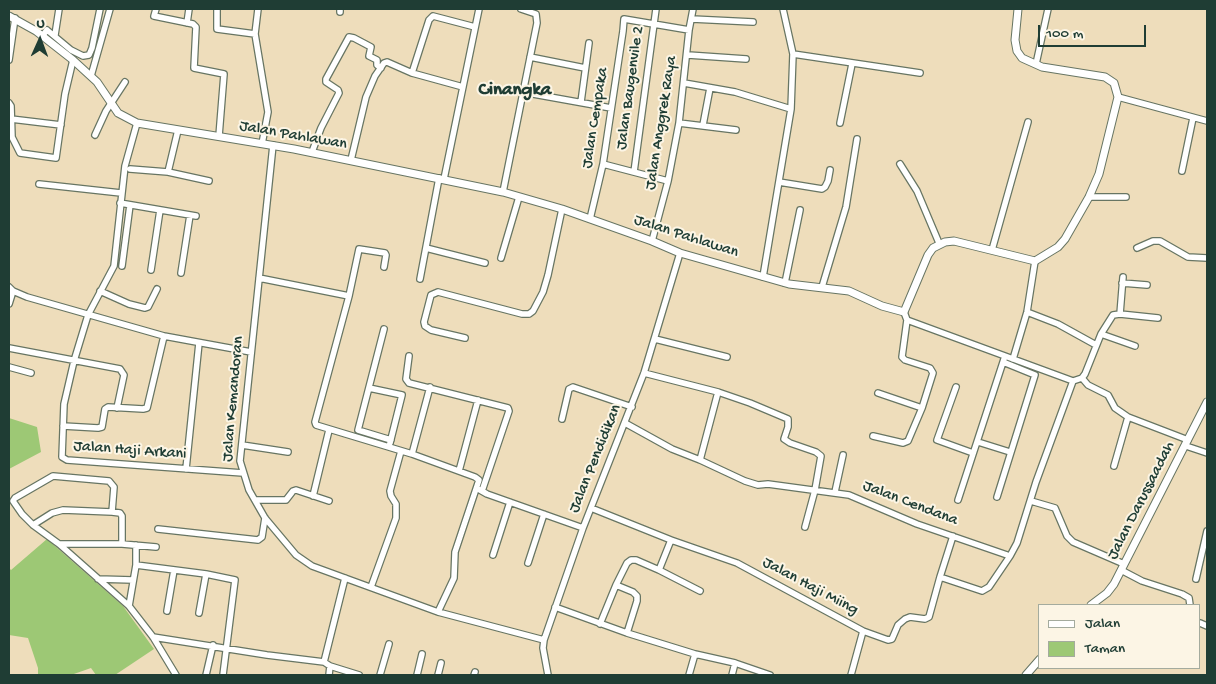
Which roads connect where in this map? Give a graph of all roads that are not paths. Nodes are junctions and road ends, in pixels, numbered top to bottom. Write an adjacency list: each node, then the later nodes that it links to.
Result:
1 (59, 9): 24 (street)
2 (100, 9): 24 (street)
3 (110, 9): 38 (street)
4 (156, 9): 18 (street)
5 (189, 9): 18 (street)
6 (217, 9): 22 (street)
7 (258, 9): 22 (street)
8 (479, 9): 20 (street)
9 (521, 9): 28 (street)
10 (656, 9): 19 (street, Jalan Baugenvile 2)
11 (693, 9): 16 (street, Jalan Anggrek Raya)
12 (783, 9): 26 (street)
13 (1018, 9): 33 (street)
14 (1048, 9): 33 (street)
15 (12, 17): 23 (street, Jalan Pahlawan); 30 (street)
16 (692, 19): 17 (street); 21 (street, Jalan Anggrek Raya)
17 (753, 22)
18 (187, 23): 62 (street)
19 (654, 24): 21 (street); 48 (street, Jalan Cempaka); 74 (street, Jalan Baugenvile 2)
20 (475, 27): 36 (street); 41 (street)
21 (690, 30): 27 (street, Jalan Anggrek Raya)
22 (255, 34): 64 (street)
23 (42, 35): 24 (street); 31 (street, Jalan Pahlawan)
24 (55, 35)
25 (589, 43): 35 (street)
26 (794, 54): 32 (street); 49 (street)
27 (688, 55): 29 (street); 40 (street, Jalan Anggrek Raya)
28 (530, 57): 35 (street); 43 (street)
29 (746, 59)
30 (9, 60)
31 (73, 60): 38 (street, Jalan Pahlawan); 57 (street)
32 (852, 64): 37 (street); 56 (street)
33 (1036, 64): 44 (street)
34 (381, 68): 36 (street); 66 (street); 67 (street)
35 (585, 68): 46 (street)
36 (412, 73): 41 (street)
37 (920, 73)
38 (91, 76): 47 (street, Jalan Pahlawan)
39 (125, 82): 47 (street)
40 (684, 83): 42 (street); 55 (street, Jalan Anggrek Raya)
41 (463, 87): 75 (street)
42 (710, 88): 49 (street); 58 (street)
43 (522, 92): 46 (street); 80 (street)
44 (1118, 97): 50 (street); 83 (street)
45 (9, 102): 51 (street)
46 (581, 102): 48 (street)
47 (111, 104): 54 (street, Jalan Pahlawan); 61 (street)
48 (611, 108): 68 (street, Jalan Cempaka)
49 (791, 109): 78 (street)
50 (1193, 118): 52 (street); 72 (street)
51 (11, 119): 57 (street); 57 (street)
52 (1207, 121)
53 (1028, 122): 95 (street)
54 (137, 123): 59 (street, Jalan Pahlawan); 81 (street, Jalan Haji Arkani)
55 (679, 123): 58 (street); 77 (street, Jalan Anggrek Raya)
56 (840, 123)
57 (61, 125)
58 (703, 126): 60 (street)
59 (178, 130): 62 (street, Jalan Pahlawan); 73 (street)
60 (736, 130)
61 (94, 135)
62 (219, 136): 64 (street, Jalan Pahlawan)
63 (858, 139): 110 (street)
64 (262, 144): 65 (street, Jalan Pahlawan)
65 (273, 146): 66 (street, Jalan Pahlawan); 106 (street, Jalan Kemandoran)
66 (312, 152): 67 (street, Jalan Pahlawan)
67 (350, 160): 75 (street, Jalan Pahlawan)
68 (603, 164): 74 (street); 90 (street, Jalan Cempaka)
69 (900, 164): 92 (street)
70 (130, 169): 73 (street)
71 (830, 170): 78 (street)
72 (1182, 170)
73 (168, 172): 76 (street)
74 (634, 172): 77 (street)
75 (441, 178): 80 (street, Jalan Pahlawan); 93 (street)
76 (209, 181)
77 (668, 181): 91 (street, Jalan Anggrek Raya)
78 (779, 182): 105 (street)
79 (39, 184): 81 (street)
80 (503, 192): 82 (street, Jalan Pahlawan)
81 (121, 193): 85 (street, Jalan Haji Arkani)
82 (519, 197): 87 (street, Jalan Pahlawan); 97 (street)
83 (1089, 197): 84 (street); 99 (street)
84 (1126, 197)
85 (120, 203): 86 (street); 113 (street, Jalan Haji Arkani)
86 (130, 205): 88 (street); 101 (street)
87 (562, 209): 90 (street, Jalan Pahlawan); 125 (street)
88 (160, 210): 103 (street); 104 (street)
89 (800, 210): 108 (street)
90 (590, 219): 91 (street, Jalan Pahlawan)
91 (652, 241): 96 (street, Jalan Pahlawan)
92 (939, 243): 95 (street); 116 (street)
93 (426, 248): 100 (street); 107 (street)
94 (1137, 248): 98 (street)
95 (992, 250): 99 (street)
96 (680, 253): 105 (street, Jalan Pahlawan); 126 (street, Jalan Pendidikan)
97 (501, 258)
98 (1207, 258)
99 (1036, 261): 117 (street)
100 (485, 263)
101 (122, 266)
102 (384, 267): 114 (street)
103 (151, 270)
104 (180, 273)
105 (763, 277): 108 (street, Jalan Pahlawan)
106 (259, 278): 114 (street); 131 (street, Jalan Kemandoran)
107 (420, 278)
108 (786, 283): 110 (street, Jalan Pahlawan)
109 (1147, 285): 118 (street)
110 (822, 287): 116 (street, Jalan Pahlawan)
111 (11, 289): 115 (street); 119 (street)
112 (157, 289): 113 (street)
113 (100, 291): 119 (street, Jalan Haji Arkani)
114 (349, 296): 156 (street)
115 (9, 304)
116 (904, 312): 121 (street)
117 (1027, 312): 128 (street); 135 (street)
118 (1120, 314): 120 (street); 123 (street)
119 (88, 315): 124 (street); 136 (street, Jalan Haji Arkani)
120 (1158, 318)
121 (907, 320): 134 (street); 151 (street)
122 (384, 329): 144 (street)
123 (1101, 334): 128 (street); 129 (street)
124 (164, 336): 127 (street); 150 (street)
125 (466, 338)
126 (655, 340): 133 (street); 139 (street, Jalan Pendidikan)
127 (199, 343): 131 (street); 172 (street)
128 (1096, 345): 140 (street)
129 (1134, 346)
130 (9, 348): 136 (street)
131 (251, 352): 161 (street, Jalan Kemandoran)
132 (409, 356): 142 (street)
133 (727, 357)
134 (1004, 358): 135 (street); 159 (street); 165 (street)
135 (1013, 358): 141 (street)
136 (74, 361): 150 (street); 155 (street, Jalan Haji Arkani)
137 (9, 368): 138 (street)
138 (31, 372)
139 (644, 373): 145 (street); 149 (street, Jalan Pendidikan)
140 (1082, 378): 141 (street); 152 (street)
141 (1073, 381): 183 (street)
142 (430, 387): 147 (street); 168 (street)
143 (956, 387): 166 (street)
144 (369, 388): 158 (street); 158 (street)
145 (718, 392): 170 (street); 176 (street)
146 (878, 393): 151 (street)
147 (478, 400): 173 (street); 175 (street)
148 (1207, 402): 160 (street, Jalan Darussaadah)
149 (632, 407): 153 (street); 154 (street, Jalan Pendidikan)
150 (117, 408): 155 (street)
151 (922, 408): 157 (street)
152 (1128, 417): 160 (street); 171 (street)
153 (562, 420)
154 (625, 423): 170 (street, Jalan Cendana); 185 (street, Jalan Pendidikan)
155 (62, 426): 172 (street, Jalan Haji Arkani)
156 (329, 430): 162 (street); 178 (street)
157 (873, 436)
158 (391, 440): 162 (street)
159 (978, 442): 165 (street); 166 (street)
160 (1187, 443): 167 (street); 205 (street, Jalan Darussaadah)
161 (242, 445): 164 (street); 174 (street, Jalan Kemandoran)
162 (389, 448): 163 (street)
163 (402, 451): 168 (street); 215 (street)
164 (288, 452)
165 (1010, 452): 179 (street)
166 (973, 453): 181 (street)
167 (1207, 453)
168 (412, 454): 173 (street)
169 (843, 455): 177 (street)
170 (700, 460): 176 (street, Jalan Cendana)
171 (1114, 466)
172 (186, 469): 174 (street, Jalan Haji Arkani)
173 (459, 471): 175 (street)
174 (243, 473): 180 (street, Jalan Kemandoran)
175 (480, 489): 184 (street); 222 (street)
176 (815, 490): 177 (street, Jalan Cendana); 190 (street)
177 (835, 492): 194 (street, Jalan Cendana)
178 (314, 496): 180 (street); 182 (street)
179 (996, 497)
180 (255, 500): 188 (street, Jalan Kemandoran)
181 (958, 500)
182 (329, 501)
183 (1030, 501): 202 (street); 205 (street)
184 (510, 502): 187 (street); 201 (street)
185 (591, 508): 191 (street, Jalan Pendidikan); 195 (street, Jalan Haji Miing)
186 (112, 512): 189 (street); 189 (street); 197 (street)
187 (544, 514): 191 (street); 203 (street)
188 (265, 518): 192 (street); 210 (street, Jalan Kemandoran)
189 (33, 526): 196 (street)
190 (805, 526)
191 (583, 528): 220 (street, Jalan Pendidikan)
192 (158, 529)
193 (1207, 531): 199 (street)
194 (953, 536): 202 (street, Jalan Cendana); 209 (street, Jalan Haji Miing)
195 (671, 540): 207 (street); 225 (street, Jalan Haji Miing)
196 (59, 544): 197 (street); 211 (street)
197 (122, 544): 198 (street)
198 (136, 545): 200 (street); 204 (street)
199 (1206, 545): 212 (street)
200 (156, 547)
201 (493, 555)
202 (1010, 556): 209 (street)
203 (528, 563)
204 (136, 565): 206 (street); 213 (street)
205 (1123, 567): 217 (street, Jalan Darussaadah); 218 (street)
206 (174, 570): 208 (street); 221 (street)
207 (659, 570): 214 (street); 216 (street)
208 (206, 574): 223 (street); 231 (street)
209 (940, 577): 225 (street, Jalan Haji Miing)
210 (345, 578): 215 (street, Jalan Kemandoran); 235 (street)
211 (98, 579): 213 (street); 219 (street)
212 (1196, 579)
213 (133, 580): 219 (street)
214 (616, 585): 224 (street); 226 (street)
215 (371, 587): 222 (street, Jalan Kemandoran)
216 (700, 591)
217 (1093, 604)
218 (1190, 604)
219 (129, 606): 227 (street)
220 (555, 607): 224 (street); 228 (street, Jalan Pendidikan)
221 (167, 611)
222 (438, 612): 228 (street, Jalan Kemandoran)
223 (199, 613)
224 (600, 624): 226 (street)
225 (863, 631): 251 (street)
226 (627, 633): 233 (street)
227 (153, 637): 230 (street); 239 (street)
228 (544, 640): 247 (street, Jalan Pendidikan)
229 (388, 644): 244 (street)
230 (213, 645): 231 (street); 240 (street)
231 (228, 649): 235 (street); 241 (street)
232 (422, 654): 245 (street)
233 (695, 654): 237 (street); 248 (street)
234 (1038, 661): 252 (street)
235 (324, 662): 238 (street)
236 (441, 663): 246 (street)
237 (735, 663): 249 (street); 250 (street)
238 (330, 666): 242 (street); 243 (street)
239 (176, 675)
240 (206, 675)
241 (223, 675)
242 (329, 675)
243 (359, 675)
244 (380, 675)
245 (417, 675)
246 (438, 675)
247 (548, 675)
248 (688, 675)
249 (732, 675)
250 (770, 675)
251 (851, 675)
252 (1026, 675)

